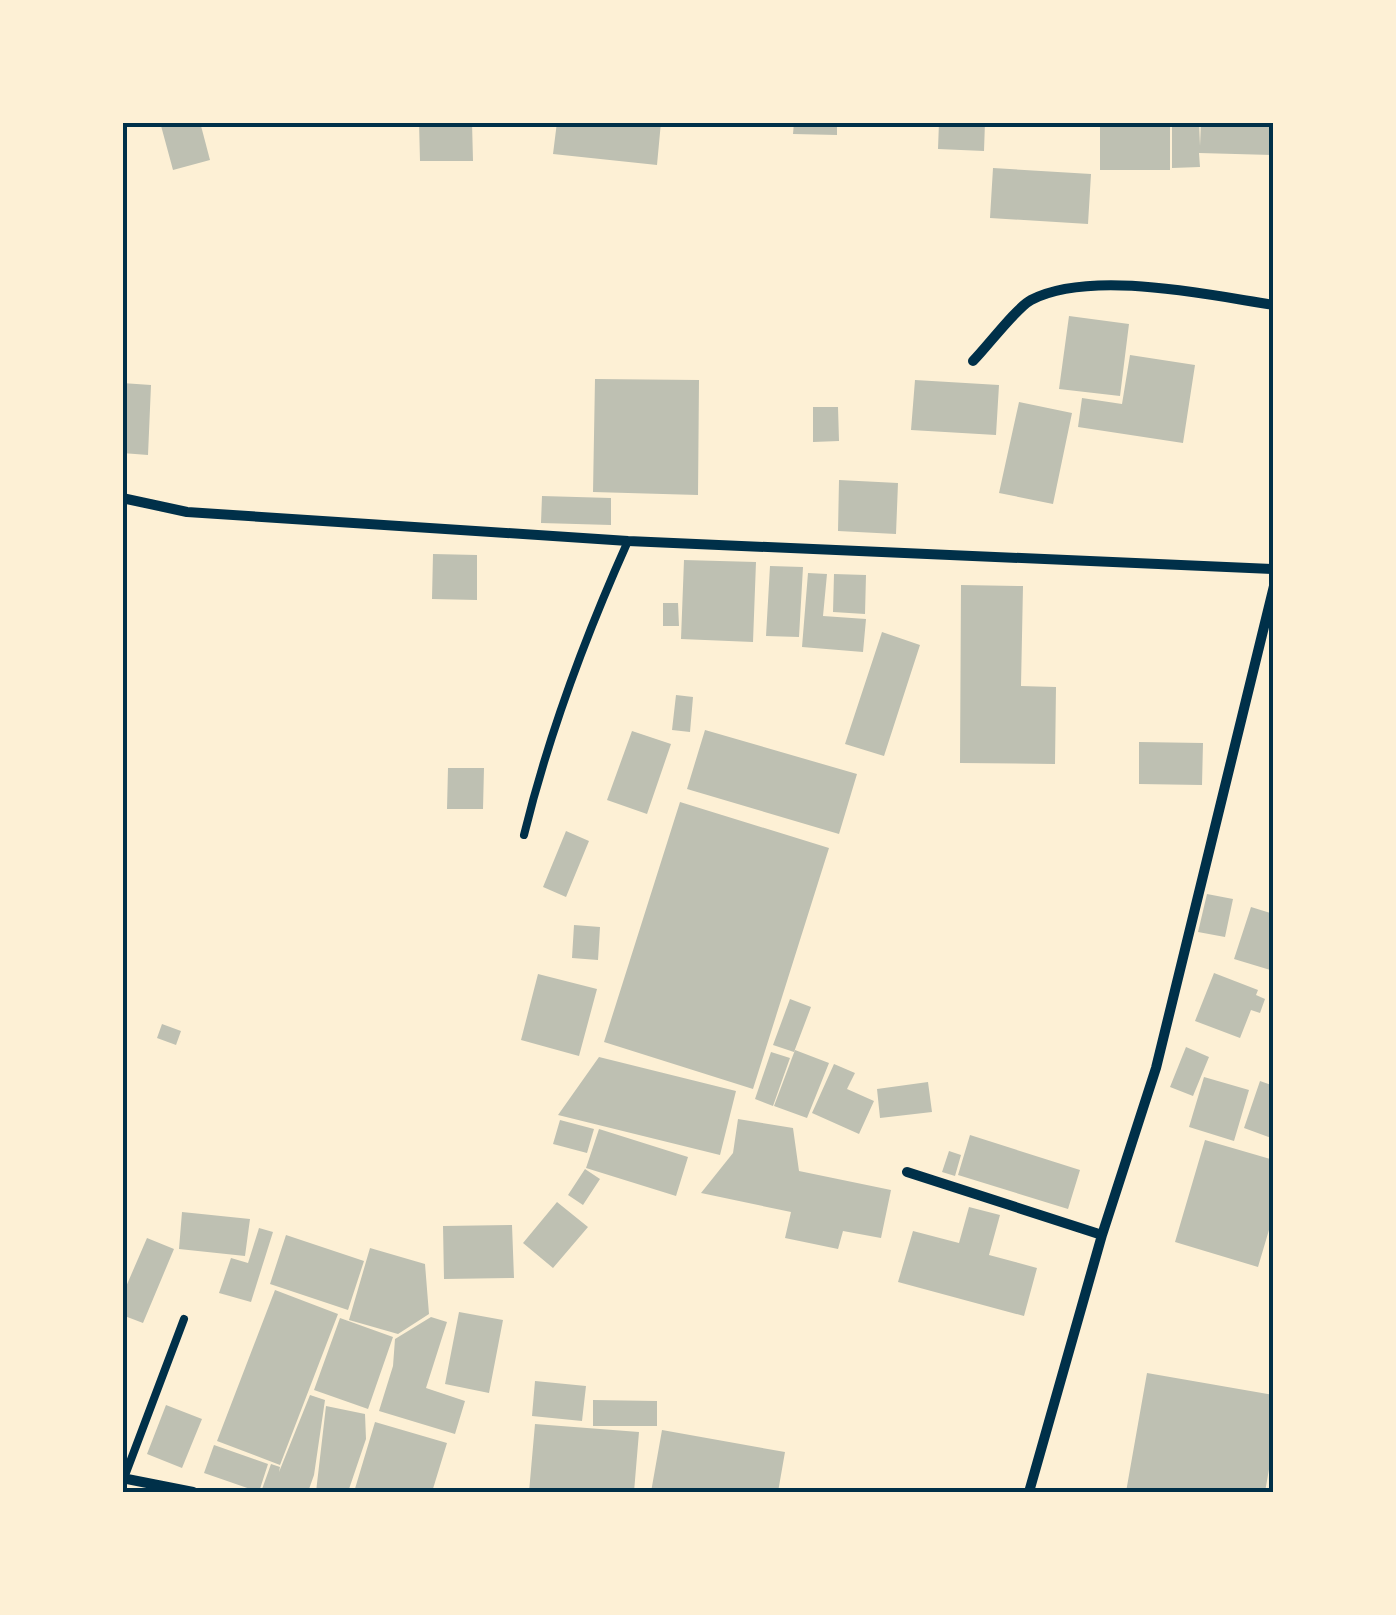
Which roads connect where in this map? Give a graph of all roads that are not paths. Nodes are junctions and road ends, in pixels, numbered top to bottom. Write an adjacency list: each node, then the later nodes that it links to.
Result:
1 (1274, 305): 2 (street)
2 (973, 361)
3 (122, 498): 4 (street)
4 (628, 541): 5 (street); 7 (lane)
5 (1274, 569)
6 (1274, 586): 9 (street)
7 (524, 836)
8 (907, 1172): 9 (street)
9 (1102, 1235): 13 (street)
10 (184, 1319): 11 (lane)
11 (124, 1478): 12 (street)
12 (193, 1492)
13 (1029, 1492)

